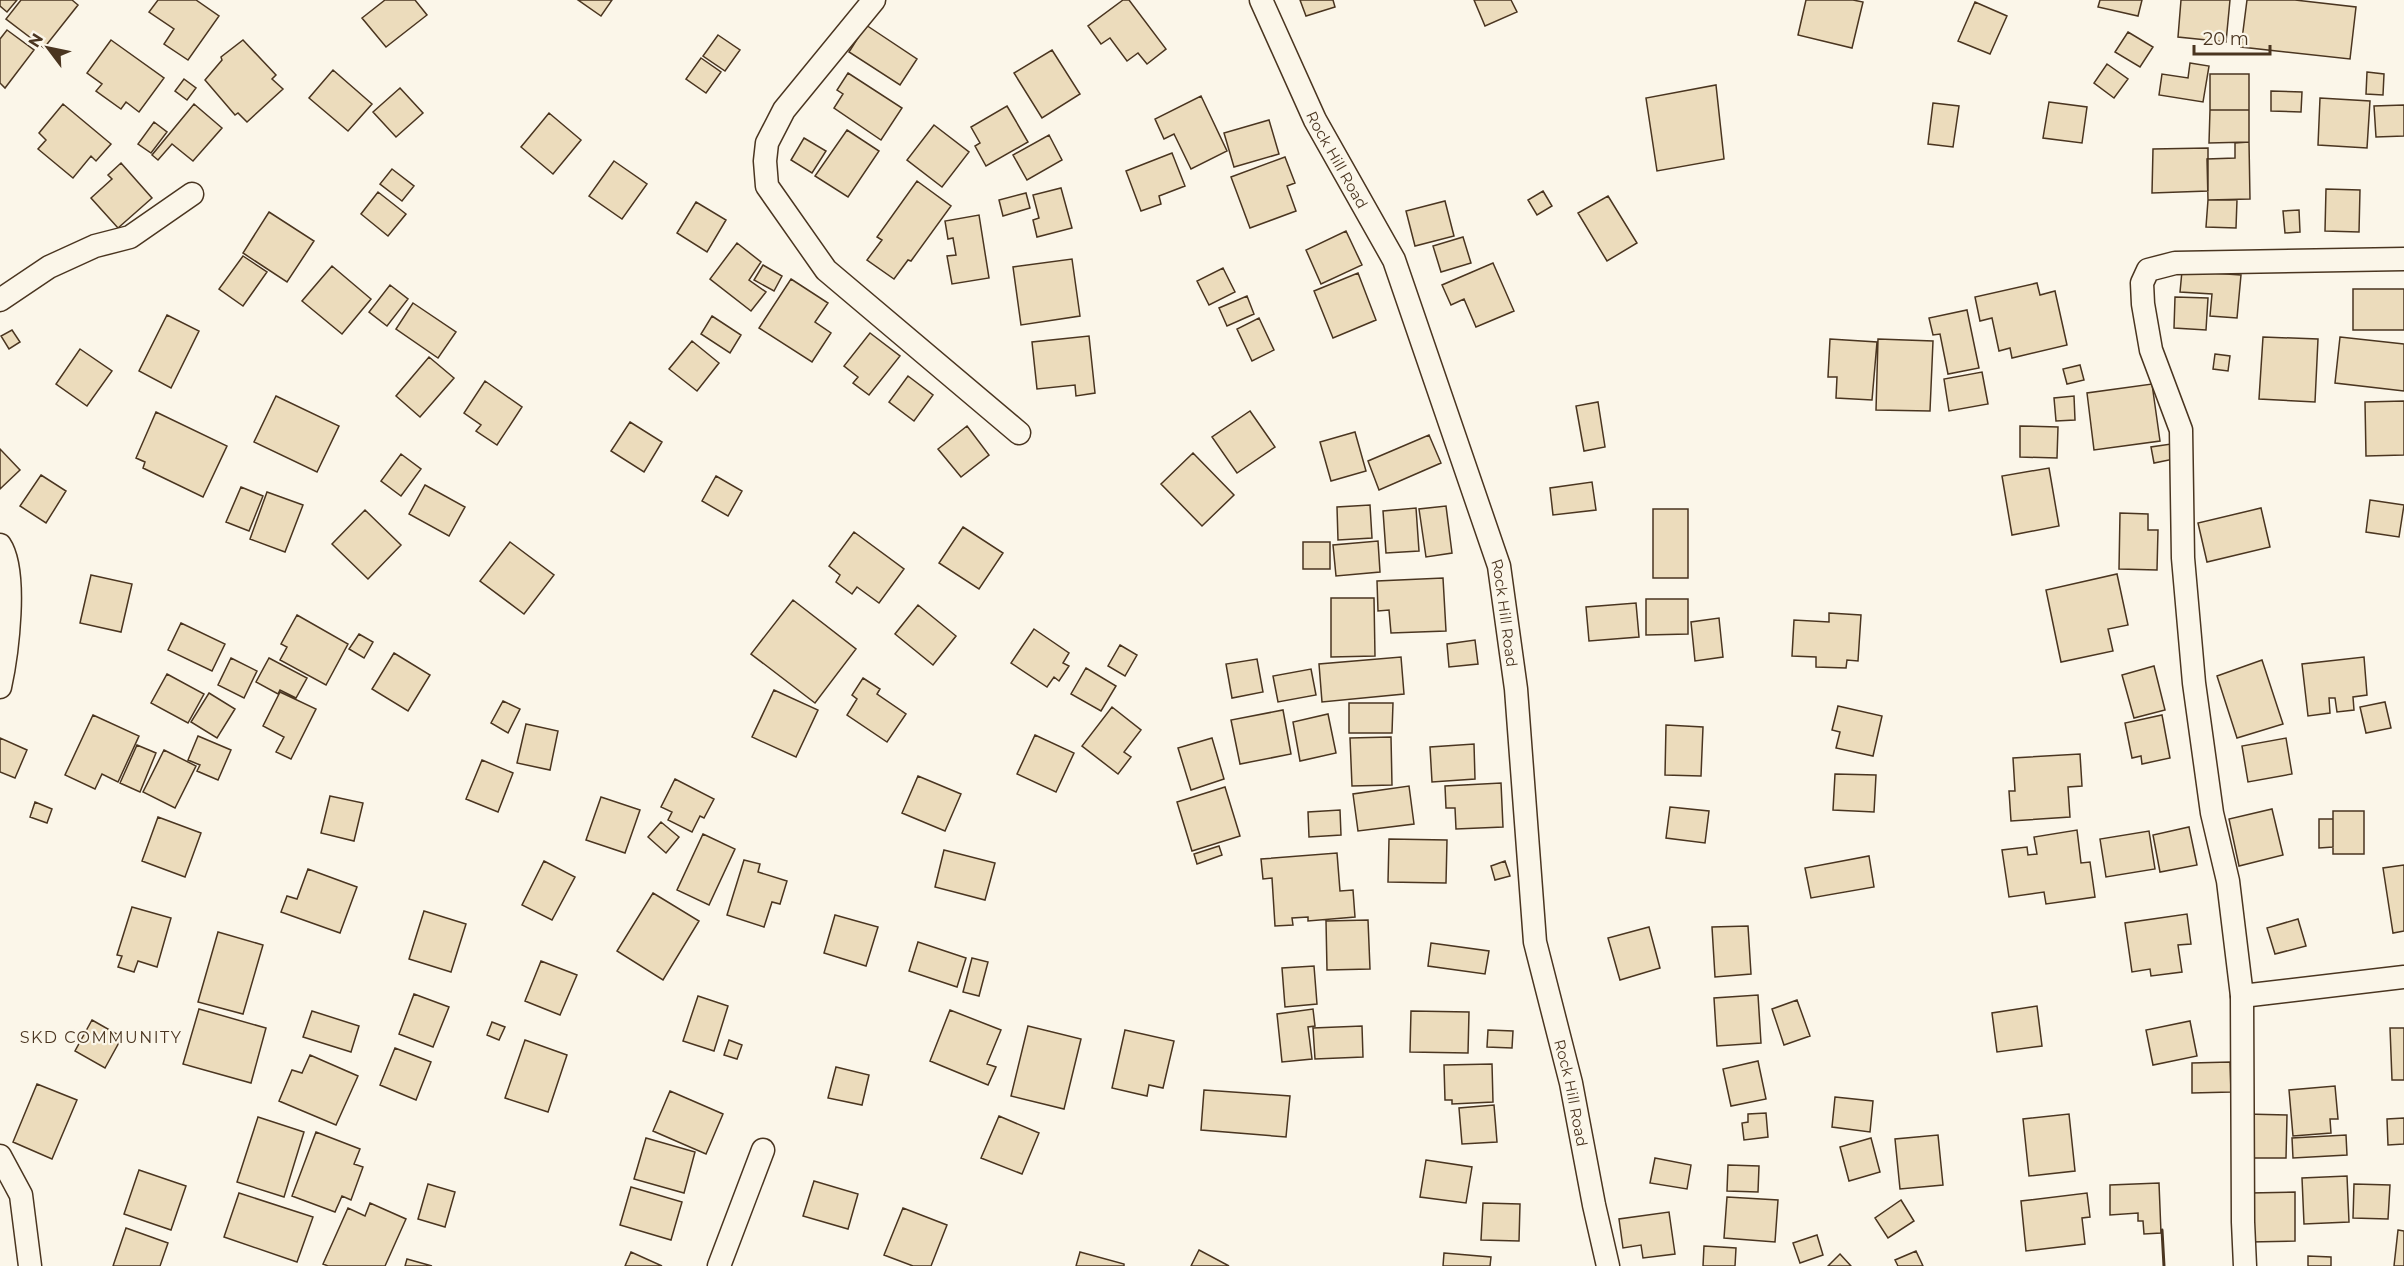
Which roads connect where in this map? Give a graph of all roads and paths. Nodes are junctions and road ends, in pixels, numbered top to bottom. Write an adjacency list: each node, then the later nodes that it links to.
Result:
1 (874, 0): 6 (street)
2 (1261, 0): 15 (street, Rock Hill Road)
3 (192, 194): 5 (street)
4 (2404, 259): 10 (street)
5 (0, 300)
6 (1020, 433)
7 (0, 545): 8 (street)
8 (0, 687)
9 (2404, 977): 10 (street)
10 (2242, 996): 16 (street)
11 (763, 1150): 14 (street)
12 (0, 1156): 13 (street)
13 (30, 1266)
14 (719, 1266)
15 (1608, 1266)
16 (2245, 1266)

